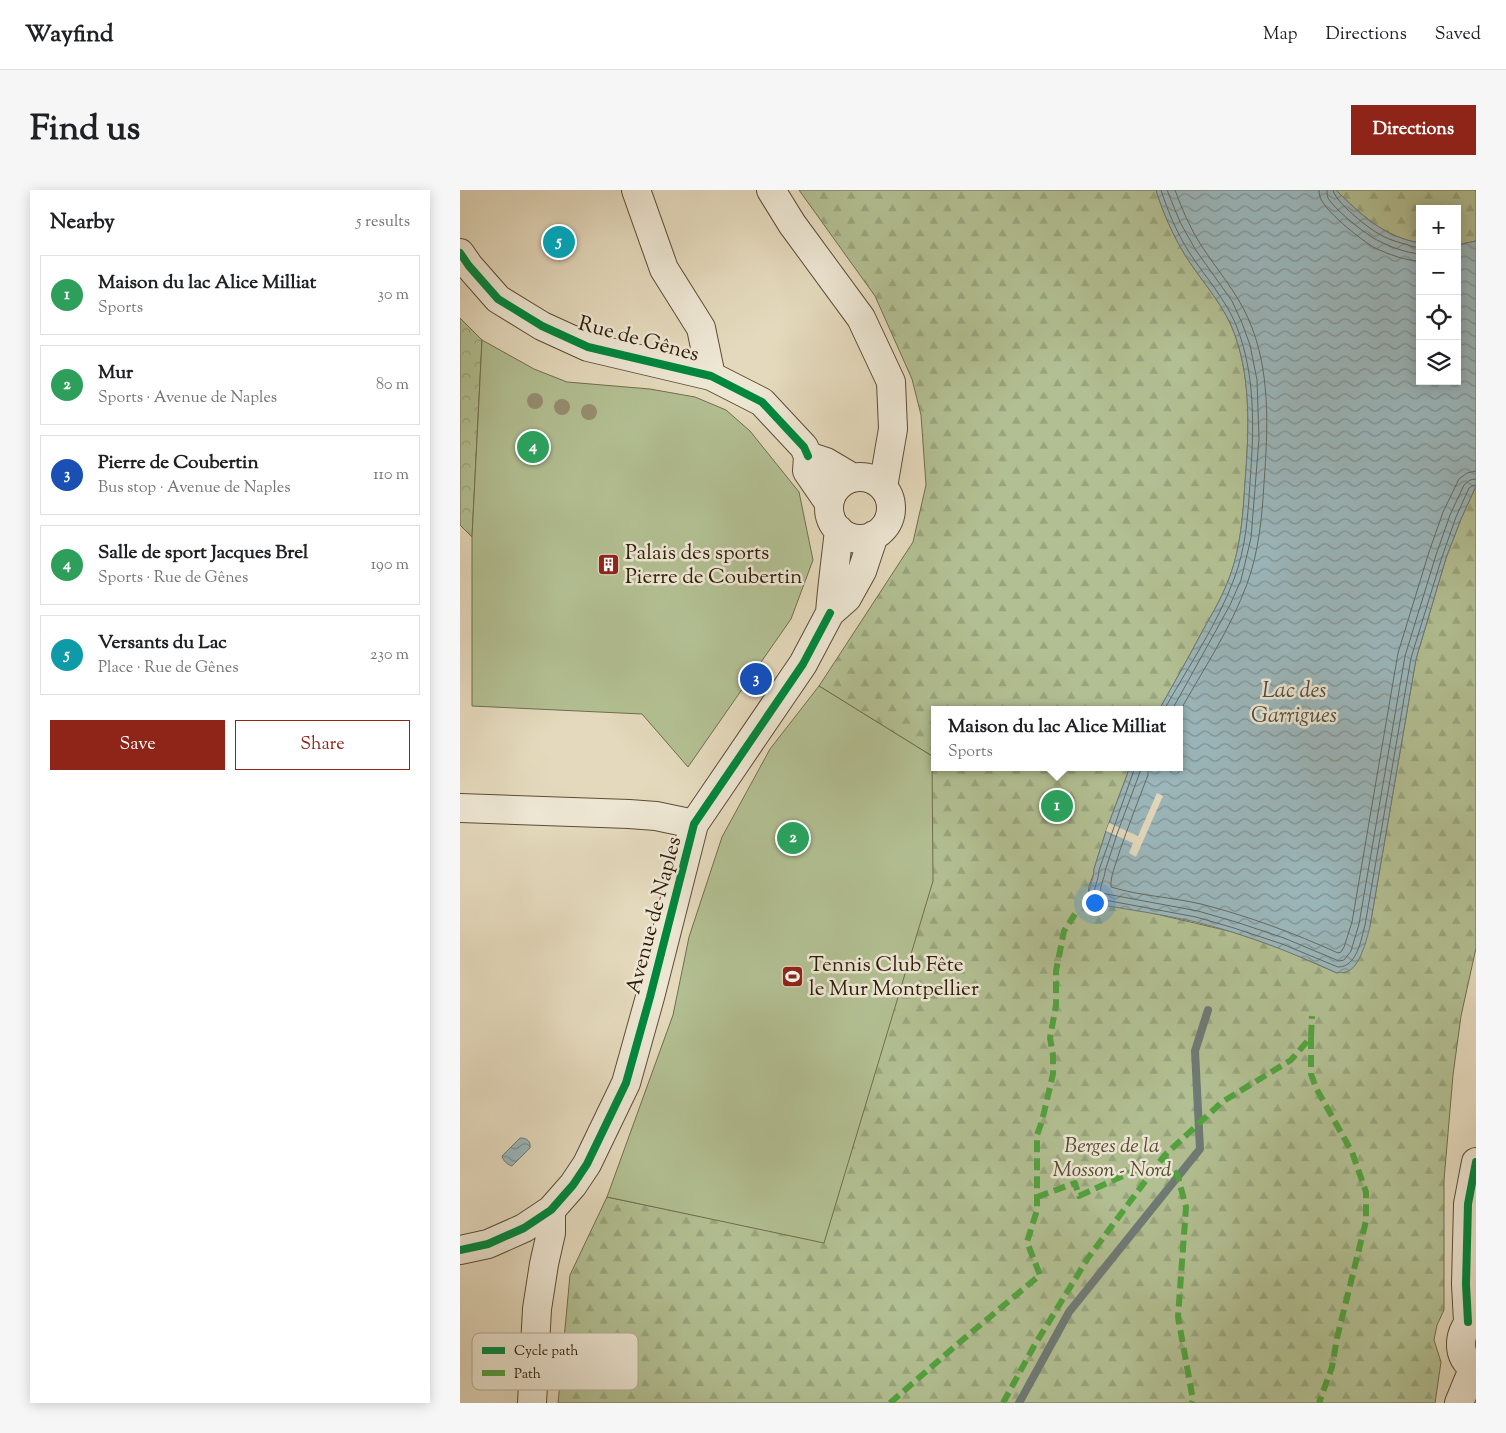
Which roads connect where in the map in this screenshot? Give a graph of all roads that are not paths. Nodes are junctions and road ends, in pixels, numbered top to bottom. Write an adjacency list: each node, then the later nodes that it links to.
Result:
1 (636, 190): 4 (street)
2 (771, 190): 7 (street)
3 (460, 253): 4 (street, Rue de Gênes)
4 (711, 376): 5 (street, Rue de Gênes)
5 (808, 456): 6 (street); 8 (street, Rue de Gênes)
6 (853, 478): 7 (street); 8 (street)
7 (883, 488): 10 (street)
8 (830, 503): 9 (street)
9 (839, 530): 10 (street); 11 (street, Avenue de Naples)
10 (874, 535): 11 (street, Avenue de Naples)
11 (830, 614): 13 (street, Avenue de Naples)
12 (460, 808): 13 (street)
13 (694, 824): 15 (street, Avenue de Naples)
14 (1476, 1162): 17 (street)
15 (551, 1210): 16 (street, Avenue de Naples); 18 (street)
16 (460, 1250)
17 (1472, 1319): 19 (street)
18 (536, 1333)
19 (1475, 1370): 22 (street)
20 (533, 1390): 21 (street)
21 (532, 1403)
22 (1459, 1403)

